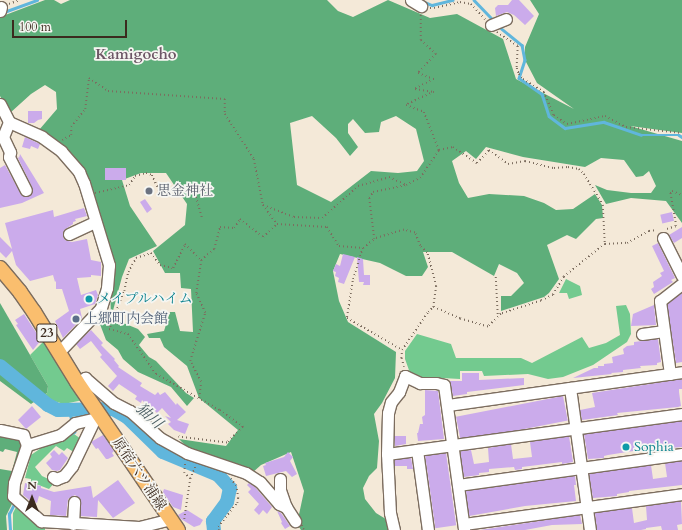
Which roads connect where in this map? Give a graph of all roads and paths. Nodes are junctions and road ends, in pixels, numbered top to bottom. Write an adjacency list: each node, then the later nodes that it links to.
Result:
1 (416, 3): 7 (path)
2 (519, 74): 5 (path)
3 (0, 104): 4 (street)
4 (9, 122): 6 (street); 9 (street)
5 (682, 133)
6 (52, 145): 10 (street); 12 (path)
7 (439, 150): 8 (path); 19 (path)
8 (406, 185): 12 (path); 18 (path)
9 (26, 190)
10 (88, 194): 13 (path); 14 (street)
11 (682, 195): 16 (path)
12 (263, 205): 15 (path)
13 (202, 218)
14 (95, 222): 17 (street); 33 (street)
15 (277, 224): 20 (path); 21 (path)
16 (663, 232): 19 (path); 23 (street)
17 (69, 234)
18 (374, 239): 20 (path); 26 (path)
19 (605, 244): 28 (path)
20 (363, 248): 32 (path)
21 (201, 260): 29 (path); 39 (path)
22 (0, 268): 33 (main road, 23)
23 (682, 276)
24 (496, 277): 28 (path)
25 (682, 284): 30 (street)
26 (433, 307): 28 (path); 32 (path)
27 (108, 308): 29 (path)
28 (498, 316)
29 (109, 329): 39 (path)
30 (664, 331): 31 (street); 35 (street)
31 (642, 334)
32 (402, 350): 36 (path)
33 (58, 353): 37 (main road, 23)
34 (682, 372): 35 (street)
35 (670, 374): 38 (street)
36 (405, 376): 40 (street); 49 (street)
37 (78, 383): 42 (main road, 23); 47 (street)
38 (570, 388): 40 (street); 43 (street)
39 (199, 399): 47 (path)
40 (448, 405): 46 (street)
41 (682, 414): 43 (street)
42 (98, 419): 45 (street); 55 (street); 64 (main road, 原宿六ツ浦線 / 23)
43 (575, 428): 46 (street); 54 (street)
44 (0, 430): 45 (street)
45 (27, 437): 65 (street)
46 (453, 445): 48 (street); 58 (street)
47 (178, 446): 52 (street)
48 (417, 450): 49 (street); 71 (street)
49 (387, 454): 70 (street)
50 (682, 454): 54 (street)
51 (199, 457): 56 (path)
52 (229, 467): 61 (street); 69 (path)
53 (183, 468): 56 (path)
54 (581, 468): 58 (street); 62 (street)
55 (53, 477)
56 (190, 479): 64 (path)
57 (280, 479): 61 (street)
58 (458, 485): 66 (street)
59 (682, 494): 62 (street)
60 (74, 502): 65 (street)
61 (286, 507): 63 (street)
62 (587, 507): 66 (street); 72 (street)
63 (294, 521)
64 (177, 523): 68 (street)
65 (73, 524): 67 (street)
66 (464, 527)
67 (106, 528): 68 (street)
68 (138, 528)
69 (219, 530)
70 (394, 530)
71 (428, 530)
72 (590, 530)

